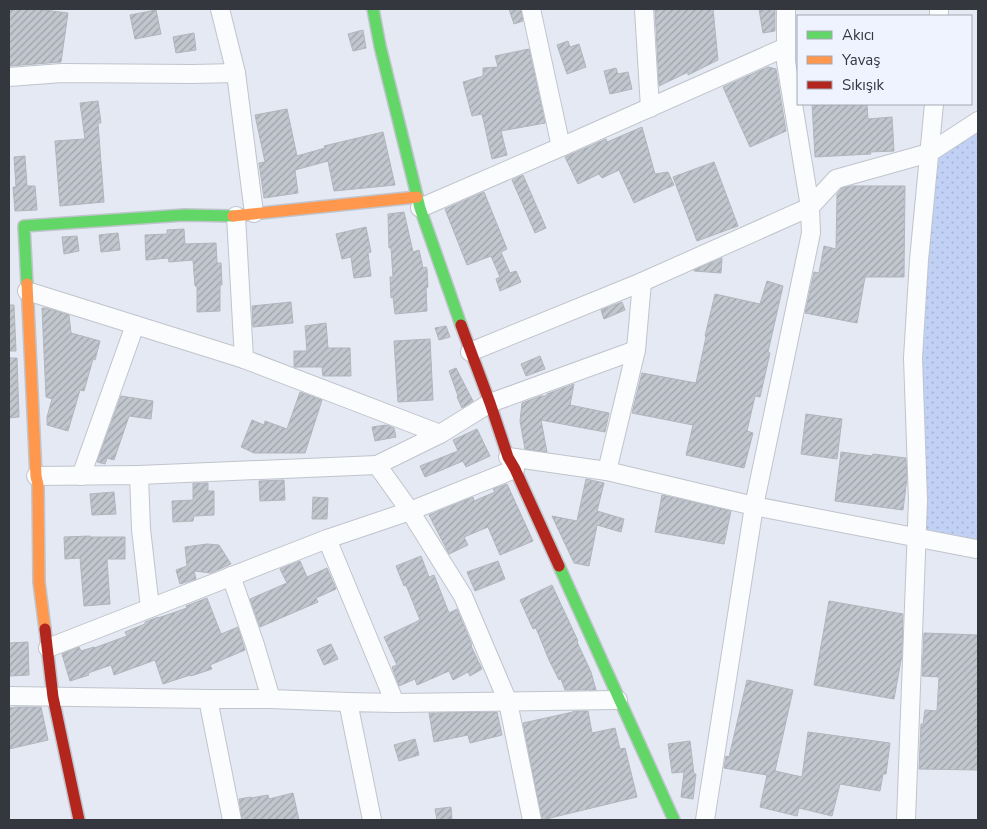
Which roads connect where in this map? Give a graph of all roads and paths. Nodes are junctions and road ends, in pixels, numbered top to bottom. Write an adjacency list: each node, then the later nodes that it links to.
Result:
1 (220, 9): 7 (street)
2 (373, 9): 14 (street)
3 (531, 9): 12 (street)
4 (644, 9): 10 (street)
5 (786, 9): 6 (street)
6 (786, 47): 10 (street); 15 (street)
7 (236, 73): 8 (street); 16 (street)
8 (9, 77)
9 (934, 105): 13 (street)
10 (650, 108): 12 (street)
11 (978, 121): 13 (street)
12 (562, 147): 14 (street)
13 (929, 153): 15 (street); 35 (street)
14 (418, 203): 16 (street); 23 (street)
15 (810, 207): 19 (street); 33 (street)
16 (254, 213): 17 (street)
17 (236, 216): 18 (street); 24 (street)
18 (16, 227): 20 (street)
19 (642, 282): 22 (street); 23 (street)
20 (27, 291): 21 (street); 31 (street)
21 (135, 325): 24 (street); 32 (street)
22 (636, 350): 25 (street); 29 (street)
23 (470, 352): 25 (street)
24 (244, 359): 26 (street)
25 (490, 404): 26 (street); 27 (street)
26 (440, 434): 28 (street)
27 (512, 463): 29 (street); 34 (street); 45 (street)
28 (377, 465): 30 (street); 34 (street)
29 (607, 471): 33 (street)
30 (139, 475): 32 (street); 39 (street)
31 (36, 476): 32 (street); 40 (street)
32 (81, 476)
33 (754, 506): 35 (street); 54 (street)
34 (410, 510): 36 (street); 47 (street)
35 (916, 538): 37 (street); 55 (street)
36 (327, 539): 38 (street); 48 (street)
37 (978, 548)
38 (231, 576): 39 (street); 44 (street)
39 (150, 608): 40 (street)
40 (48, 648): 42 (street)
41 (9, 696): 42 (street)
42 (53, 697): 43 (street); 49 (street)
43 (208, 699): 44 (street); 50 (street)
44 (271, 699): 46 (street)
45 (618, 700): 47 (street); 53 (street)
46 (348, 702): 48 (street); 51 (street)
47 (508, 702): 48 (street); 52 (street)
48 (395, 703)
49 (79, 820)
50 (232, 820)
51 (372, 820)
52 (532, 820)
53 (674, 820)
54 (705, 820)
55 (906, 820)

